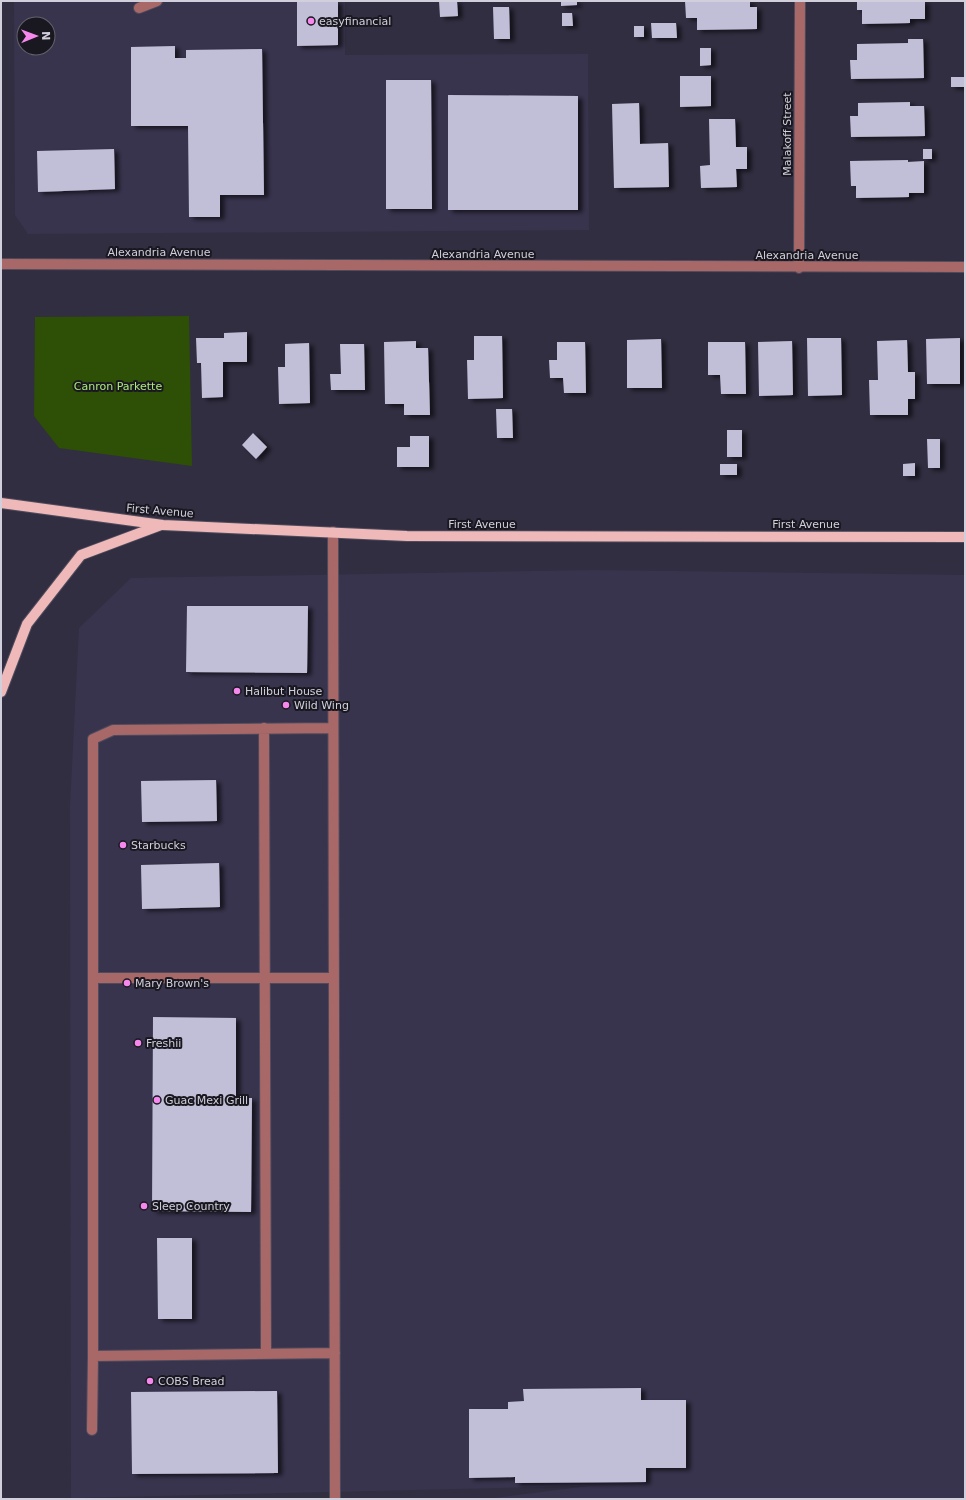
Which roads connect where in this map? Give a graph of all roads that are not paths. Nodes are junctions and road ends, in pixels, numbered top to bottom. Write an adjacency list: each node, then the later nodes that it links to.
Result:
1 (157, 1): 3 (street)
2 (800, 1): 6 (street, Malakoff Street)
3 (139, 8)
4 (1, 264): 6 (street, Alexandria Avenue)
5 (965, 267): 6 (street, Alexandria Avenue)
6 (799, 268)
7 (1, 503): 8 (main road, First Avenue)
8 (162, 525): 9 (main road, First Avenue); 11 (main road)
9 (333, 532): 10 (main road, First Avenue); 13 (street)
10 (965, 537)
11 (1, 692)
12 (264, 728): 13 (street); 14 (street); 15 (street)
13 (333, 728): 16 (street)
14 (93, 978): 15 (street); 19 (street)
15 (264, 978): 16 (street); 18 (street)
16 (334, 978): 17 (street)
17 (335, 1353): 18 (street); 21 (street)
18 (266, 1354): 19 (street)
19 (93, 1356): 20 (street)
20 (92, 1430)
21 (335, 1499)

